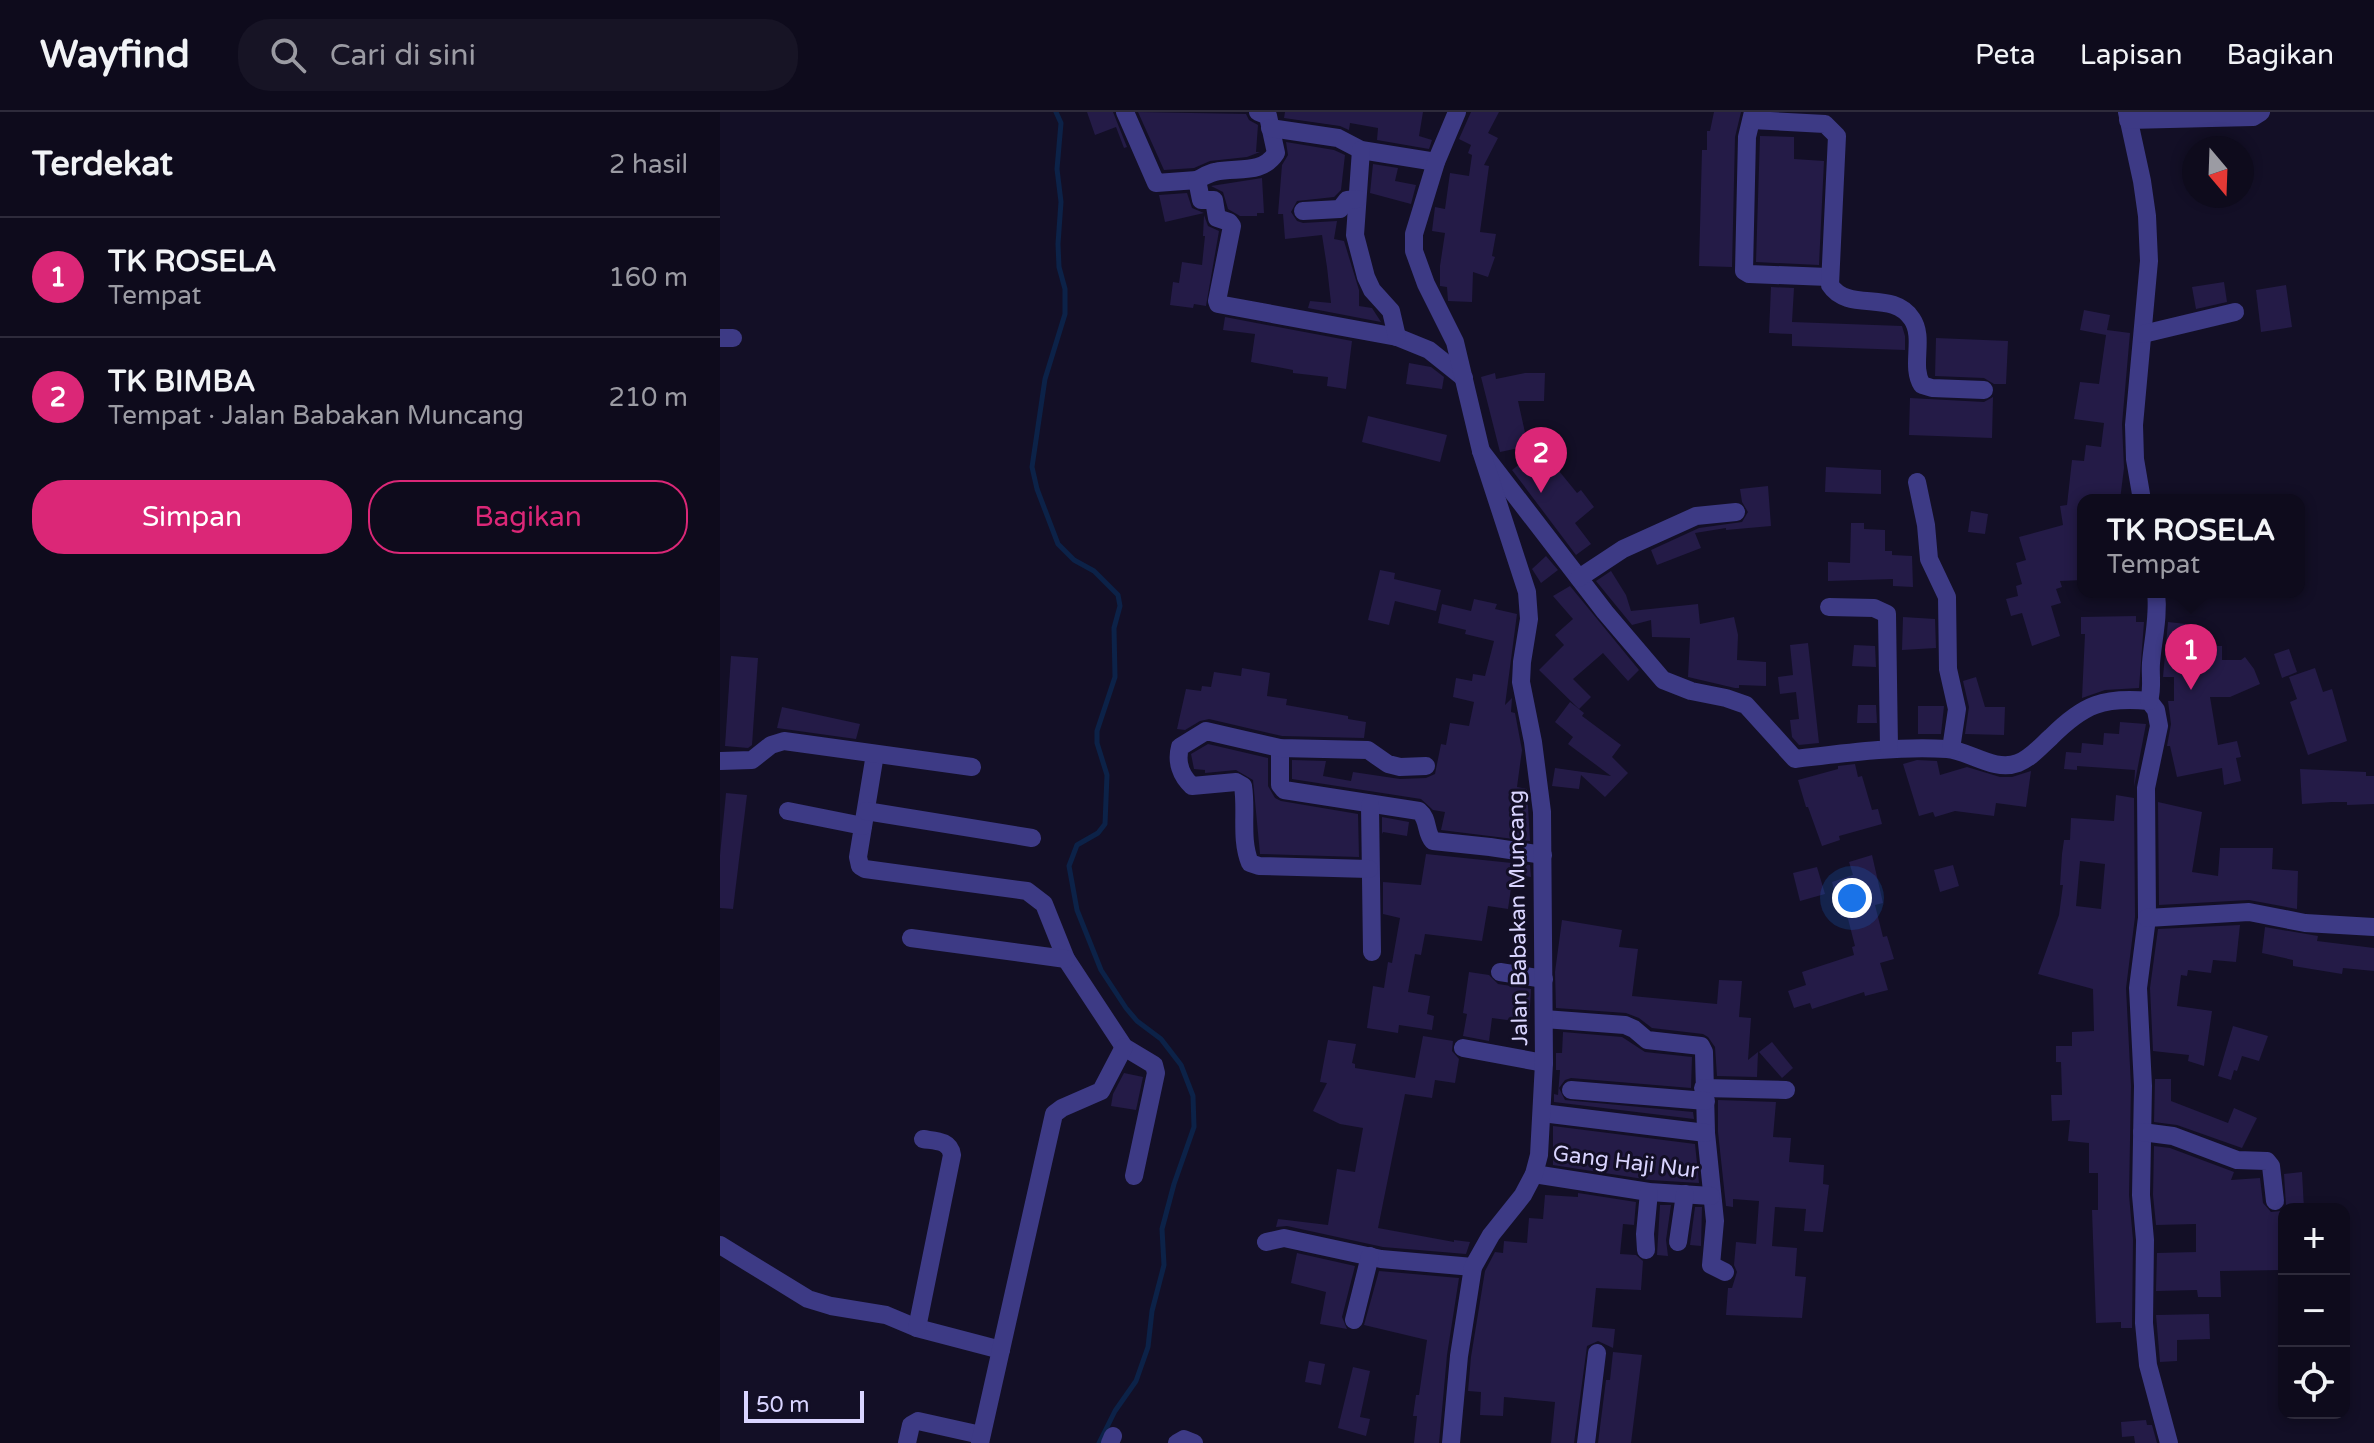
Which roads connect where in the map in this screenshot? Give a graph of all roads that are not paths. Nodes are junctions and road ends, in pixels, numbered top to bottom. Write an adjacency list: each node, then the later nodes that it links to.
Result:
1 (1125, 112): 11 (street)
2 (1258, 112): 8 (street)
3 (1457, 112): 10 (street, Jalan Babakan Muncang)
4 (2261, 112): 6 (street)
5 (1752, 116): 7 (street); 14 (street)
6 (2127, 116): 16 (street)
7 (1808, 117): 14 (street)
8 (1270, 128): 9 (street); 11 (street)
9 (1361, 150): 10 (street); 12 (street)
10 (1436, 162): 18 (street, Jalan Babakan Muncang)
11 (1197, 180): 17 (street)
12 (1357, 199): 13 (street); 17 (street)
13 (1303, 211)
14 (1828, 277): 19 (street)
15 (2235, 312): 16 (street)
16 (2143, 334): 22 (street)
17 (1397, 337): 18 (street)
18 (1464, 378): 20 (street, Jalan Babakan Muncang)
19 (1984, 390)
20 (1481, 451): 24 (street); 39 (street, Jalan Babakan Muncang)
21 (1917, 482): 30 (street)
22 (2141, 494)
23 (1736, 512): 24 (street)
24 (1579, 578): 29 (street)
25 (2156, 598): 27 (street)
26 (1829, 607): 29 (street)
27 (2149, 701): 30 (street); 41 (street)
28 (1280, 748): 33 (street); 35 (street); 40 (street)
29 (1889, 748): 30 (street)
30 (1951, 749)
31 (875, 754): 32 (street); 34 (street); 37 (street)
32 (720, 761)
33 (1426, 766)
34 (972, 767)
35 (1370, 805): 39 (street); 40 (street)
36 (788, 811): 37 (street)
37 (864, 819): 38 (street); 46 (street)
38 (1032, 838)
39 (1543, 855): 48 (street, Jalan Babakan Muncang)
40 (1369, 869): 45 (street)
41 (2147, 918): 43 (street); 57 (street)
42 (2374, 921): 43 (street)
43 (2374, 929)
44 (911, 938): 46 (street)
45 (1372, 952)
46 (1066, 959): 50 (street)
47 (1500, 972): 48 (street)
48 (1544, 979): 49 (street, Jalan Babakan Muncang)
49 (1544, 1019): 52 (street, Jalan Babakan Muncang); 55 (street)
50 (1124, 1047): 61 (street); 75 (street)
51 (1463, 1048): 52 (street)
52 (1544, 1063): 56 (street, Jalan Babakan Muncang)
53 (1571, 1090): 55 (street)
54 (1786, 1090): 55 (street)
55 (1705, 1094): 58 (street)
56 (1542, 1113): 58 (street); 60 (street, Jalan Babakan Muncang)
57 (2142, 1132): 65 (street); 83 (street)
58 (1706, 1133): 64 (street)
59 (923, 1139): 74 (street)
60 (1534, 1174): 62 (street, Gang Haji Nur); 71 (street, Jalan Babakan Muncang)
61 (1134, 1176)
62 (1649, 1192): 63 (street, Gang Haji Nur); 69 (street)
63 (1685, 1194): 64 (street, Gang Haji Nur); 67 (street)
64 (1711, 1196): 72 (street)
65 (2275, 1201)
66 (1266, 1242): 70 (street)
67 (1678, 1242)
68 (720, 1245): 74 (street)
69 (1646, 1250)
70 (1370, 1256): 71 (street); 73 (street)
71 (1473, 1267): 81 (street, Jalan Babakan Muncang)
72 (1725, 1272)
73 (1354, 1320)
74 (917, 1328): 75 (street)
75 (1001, 1350): 77 (street)
76 (1597, 1353): 82 (street)
77 (980, 1439): 78 (street)
78 (907, 1443)
79 (1177, 1443): 80 (street)
80 (1194, 1443)
81 (1451, 1443)
82 (1586, 1443)
83 (2169, 1443)

